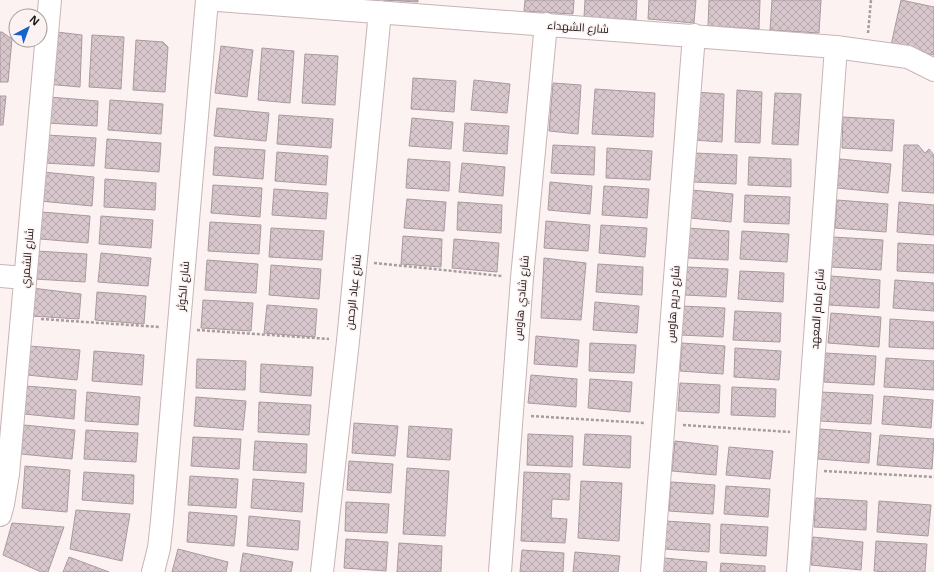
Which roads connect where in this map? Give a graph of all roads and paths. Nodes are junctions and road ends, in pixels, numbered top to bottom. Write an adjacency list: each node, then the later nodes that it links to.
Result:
1 (50, 0): 13 (street, شارع الشمري)
2 (207, 0): 19 (street, شارع الكوثر)
3 (218, 0): 5 (street, شارع الشهداء)
4 (871, 0): 9 (path)
5 (380, 12): 6 (street, شارع الشهداء); 11 (street, شارع عباد الرحمن)
6 (546, 24): 7 (street, شارع الشهداء); 14 (street, شارع شادي هاوس)
7 (694, 36): 8 (street, شارع الشهداء); 22 (street, شارع دريم هاوس)
8 (836, 47): 9 (street, شارع الشهداء); 15 (street, شارع امام المعهد)
9 (867, 51): 10 (street, شارع الشهداء)
10 (934, 70)
11 (356, 261): 14 (path); 20 (street, شارع عباد الرحمن)
12 (0, 276): 13 (street)
13 (25, 278): 16 (street, شارع الشمري)
14 (522, 278): 21 (street, شارع شادي هاوس)
15 (805, 470): 17 (path); 23 (street, شارع امام المعهد)
16 (4, 473): 18 (street, شارع الشمري)
17 (934, 477)
18 (0, 515)
19 (153, 572)
20 (322, 572)
21 (500, 572)
22 (652, 572)
23 (798, 572)

